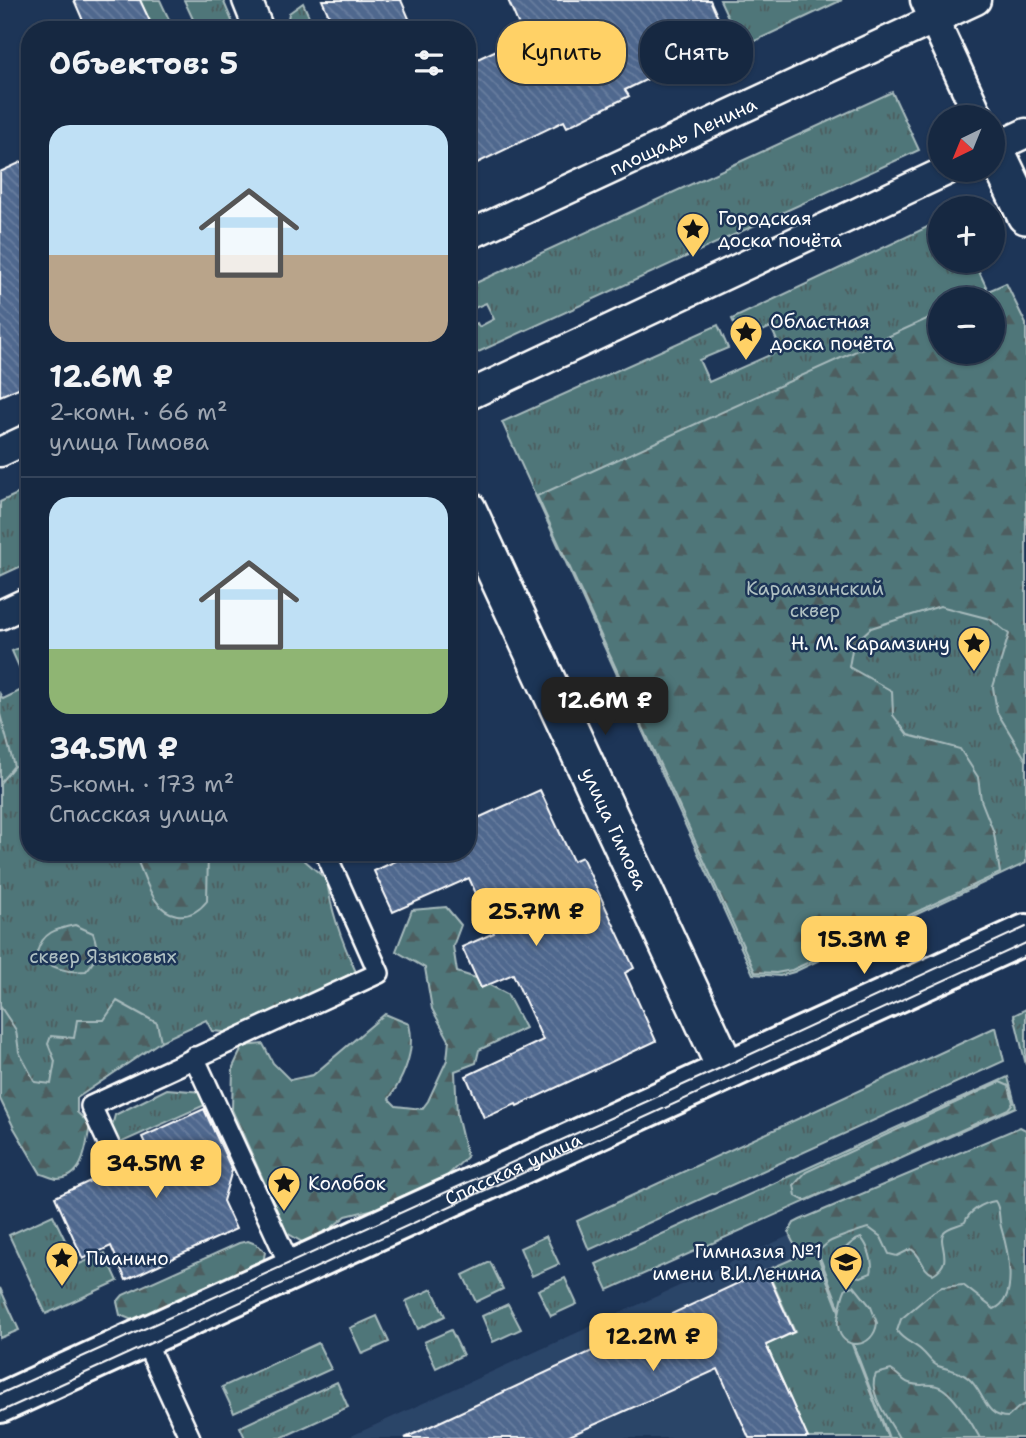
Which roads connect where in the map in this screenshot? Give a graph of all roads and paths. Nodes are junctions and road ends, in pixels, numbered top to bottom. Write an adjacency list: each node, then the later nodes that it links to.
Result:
1 (976, 0): 2 (street, площадь Ленина)
2 (929, 10): 3 (street); 7 (street, площадь Ленина)
3 (979, 105)
4 (1005, 160): 6 (street)
5 (928, 179): 8 (street)
6 (1026, 215)
7 (476, 232)
8 (476, 392)
9 (21, 442): 10 (street)
10 (0, 452)
11 (476, 528): 17 (street, улица Гимова)
12 (21, 605): 13 (street)
13 (0, 615)
14 (329, 861): 16 (lane)
15 (1026, 934): 17 (street, Спасская улица)
16 (194, 1057): 18 (lane); 19 (lane)
17 (727, 1071): 19 (street, Спасская улица)
18 (117, 1162)
19 (292, 1270): 20 (street, Спасская улица)
20 (144, 1338): 21 (street, Спасская улица); 22 (lane)
21 (0, 1403)
22 (190, 1438)

